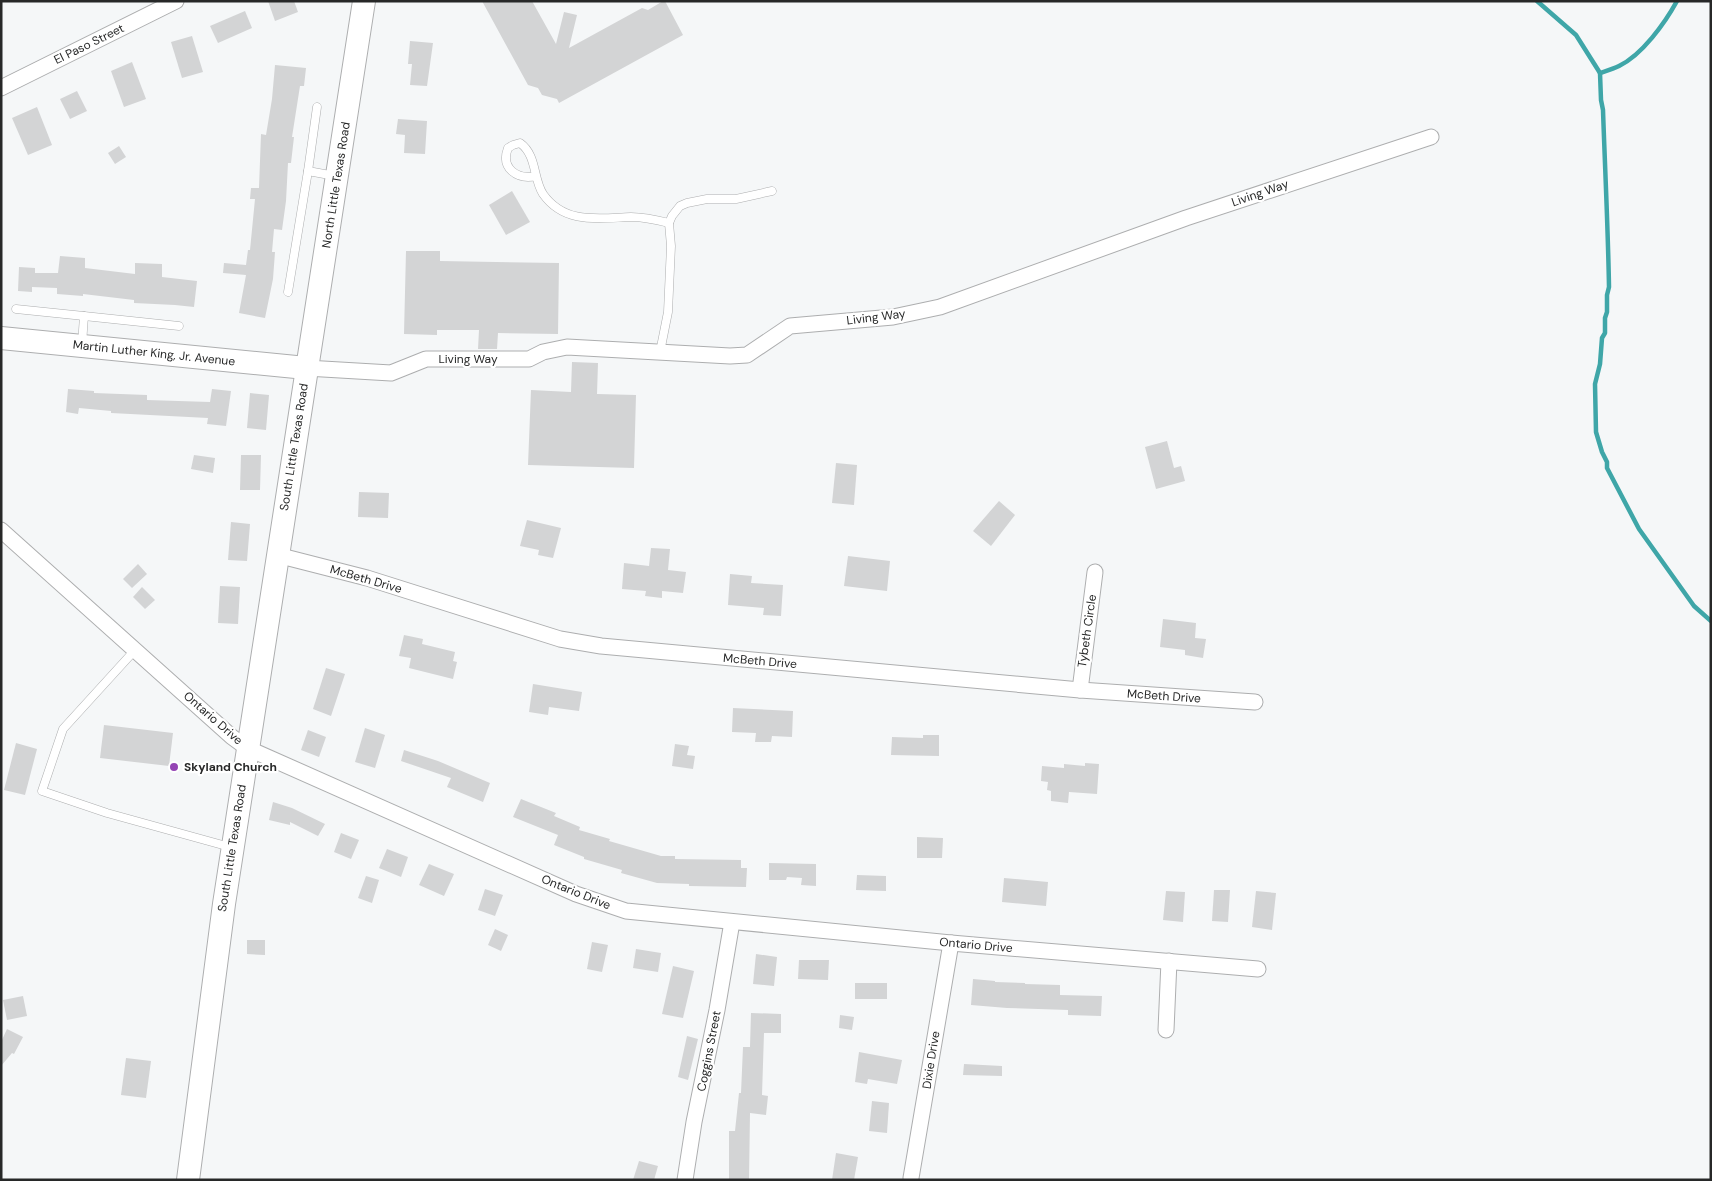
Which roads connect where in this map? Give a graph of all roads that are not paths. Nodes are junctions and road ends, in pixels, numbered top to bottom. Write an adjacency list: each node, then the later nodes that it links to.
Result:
1 (176, 1): 3 (street, El Paso Street)
2 (364, 1): 7 (street, North Little Texas Road)
3 (1, 88)
4 (317, 107): 6 (lane)
5 (1430, 137): 17 (street, Living Way)
6 (308, 171): 7 (lane); 11 (lane)
7 (337, 176): 18 (street, North Little Texas Road)
8 (536, 176): 8 (lane); 10 (lane)
9 (772, 191): 10 (lane)
10 (670, 223): 17 (lane)
11 (288, 292)
12 (16, 309): 13 (lane)
13 (84, 316): 14 (lane); 16 (lane)
14 (179, 326)
15 (1, 338): 16 (street, Martin Luther King, Jr. Avenue)
16 (82, 346): 18 (street, Martin Luther King, Jr. Avenue)
17 (660, 352): 18 (street, Living Way)
18 (306, 368): 20 (street, South Little Texas Road)
19 (1, 530): 22 (street, Ontario Drive)
20 (277, 555): 23 (street, McBeth Drive); 25 (street, South Little Texas Road)
21 (1095, 572): 23 (street, Tybeth Circle)
22 (136, 650): 25 (street, Ontario Drive); 26 (lane)
23 (1080, 690): 24 (street, McBeth Drive)
24 (1255, 702)
25 (247, 748): 26 (street, South Little Texas Road); 27 (street, Ontario Drive)
26 (232, 848): 33 (street, South Little Texas Road)
27 (732, 922): 28 (street, Ontario Drive); 34 (street, Coggins Street)
28 (951, 942): 29 (street, Ontario Drive); 32 (street, Dixie Drive)
29 (1170, 961): 30 (street, Ontario Drive); 31 (street)
30 (1258, 969)
31 (1166, 1030)
32 (911, 1178)
33 (188, 1180)
34 (685, 1180)

